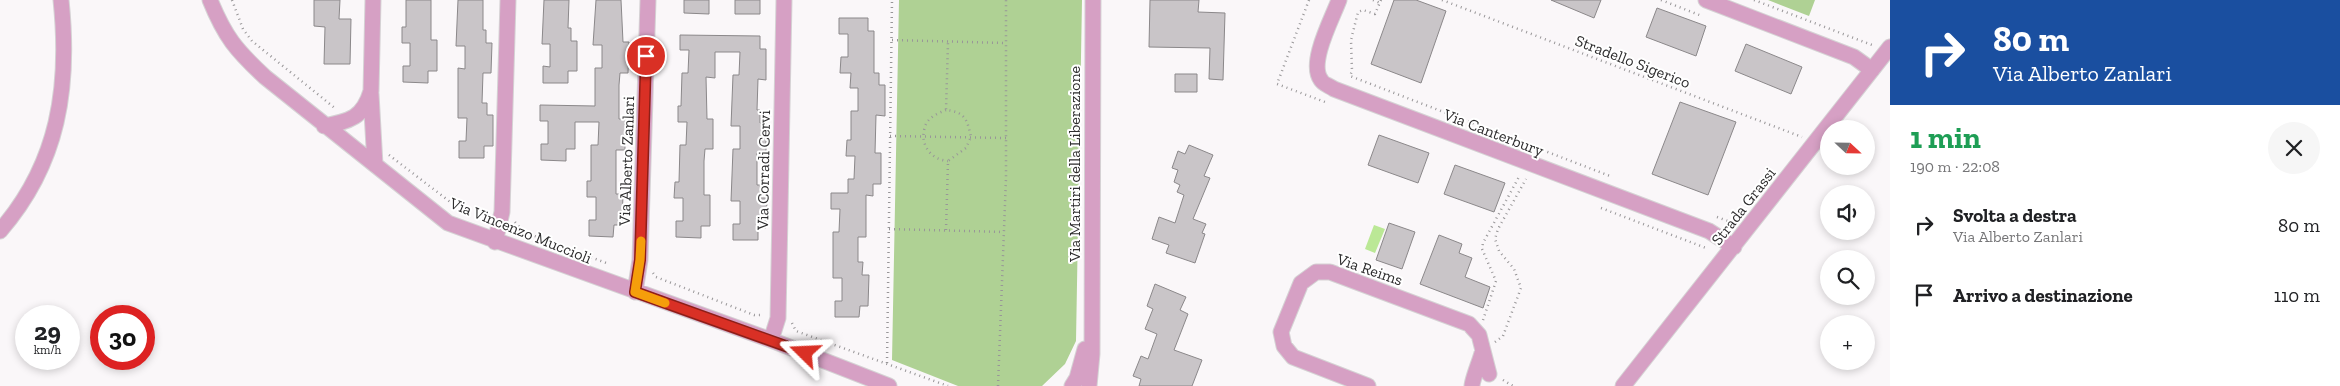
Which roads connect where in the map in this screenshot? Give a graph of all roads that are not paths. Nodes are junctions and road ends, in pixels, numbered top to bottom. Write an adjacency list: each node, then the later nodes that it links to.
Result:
1 (61, 0): 15 (street)
2 (210, 0): 13 (street, Via Vincenzo Muccioli)
3 (373, 0): 12 (street)
4 (508, 0): 16 (street)
5 (648, 0): 18 (street, Via Alberto Zanlari)
6 (784, 0): 20 (street, Via Corradi Cervi)
7 (1093, 0): 19 (street, Via Martiri della Liberazione)
8 (1339, 0): 17 (street, Via Canterbury)
9 (1706, 0): 11 (street)
10 (1883, 47): 11 (street, Strada Grassi)
11 (1872, 70): 17 (street, Strada Grassi)
12 (371, 91): 13 (street); 14 (street)
13 (324, 126): 14 (street, Via Vincenzo Muccioli)
14 (375, 165): 16 (street, Via Vincenzo Muccioli)
15 (0, 231)
16 (495, 242): 18 (street, Via Vincenzo Muccioli)
17 (1734, 247): 26 (street, Strada Grassi)
18 (635, 292): 20 (street, Via Vincenzo Muccioli)
19 (1091, 329): 23 (street, Via Martiri della Liberazione); 24 (street, Via Martiri della Liberazione)
20 (771, 340): 22 (street, Via Vincenzo Muccioli)
21 (1484, 381): 25 (street, Via Reims)
22 (889, 386)
23 (1072, 386)
24 (1089, 386)
25 (1368, 386)
26 (1623, 386)

